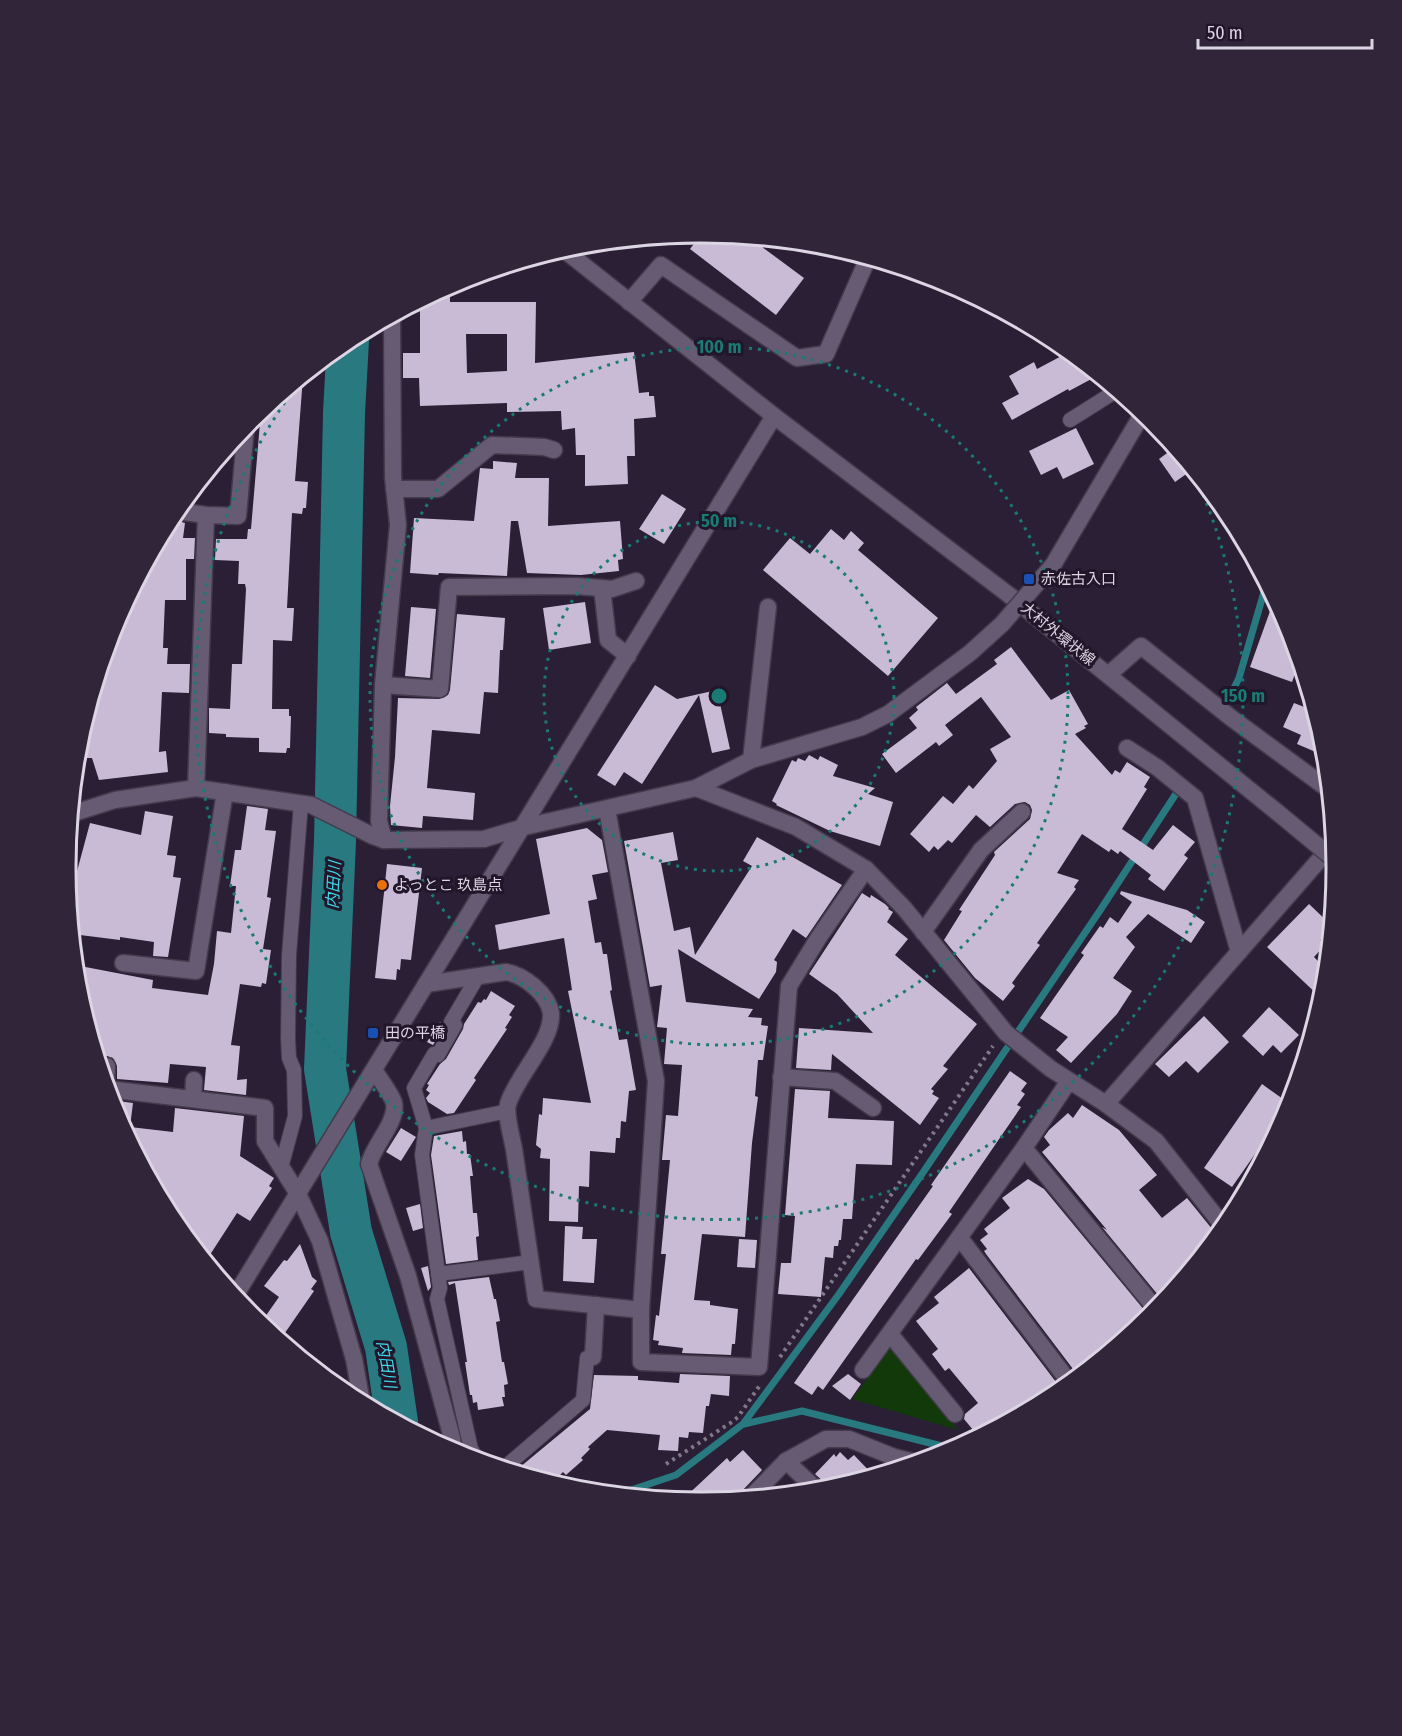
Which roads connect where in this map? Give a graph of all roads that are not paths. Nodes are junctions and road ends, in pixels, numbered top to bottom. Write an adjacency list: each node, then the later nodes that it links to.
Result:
1 (572, 257): 3 (street, 大村外環状線)
2 (865, 266): 3 (street)
3 (629, 302): 6 (street, 大村外環状線)
4 (392, 326): 11 (street)
5 (1109, 395): 7 (lane)
6 (774, 416): 17 (street); 18 (street, 大村外環状線)
7 (1070, 420)
8 (1138, 421): 21 (street, bridge)
9 (245, 441): 13 (street)
10 (554, 450): 11 (street)
11 (394, 489): 19 (street)
12 (188, 513): 13 (street)
13 (206, 515): 23 (street)
14 (636, 581): 15 (street)
15 (602, 588): 17 (street); 19 (street)
16 (768, 607): 21 (street)
17 (628, 656): 30 (street)
18 (1108, 675): 22 (street); 32 (street, 大村外環状線, bridge)
19 (383, 685): 31 (street)
20 (1127, 748): 36 (street)
21 (751, 760): 24 (street)
22 (1320, 783)
23 (196, 788): 25 (street); 28 (street)
24 (696, 788): 27 (street); 34 (street)
25 (225, 792): 26 (street); 37 (street)
26 (306, 804): 31 (street); 51 (lane)
27 (607, 809): 30 (street); 60 (street)
28 (80, 811)
29 (1022, 812): 35 (street)
30 (524, 827): 31 (street); 39 (street)
31 (379, 838)
32 (1325, 852)
33 (1325, 853): 36 (street)
34 (866, 869): 35 (street); 41 (street)
35 (923, 932): 43 (street)
36 (1239, 952): 46 (street)
37 (123, 963)
38 (478, 976): 39 (street); 48 (street); 49 (lane)
39 (426, 984): 40 (street)
40 (374, 1070): 52 (street); 67 (street)
41 (782, 1077): 47 (street); 60 (street)
42 (194, 1080): 45 (street)
43 (1069, 1081): 46 (street); 50 (street)
44 (118, 1090): 45 (street)
45 (193, 1100): 51 (street)
46 (1106, 1104): 53 (street)
47 (873, 1108)
48 (508, 1111): 49 (lane); 55 (street)
49 (426, 1128): 56 (lane)
50 (1024, 1148): 54 (street); 58 (street)
51 (281, 1168): 52 (street)
52 (298, 1194): 57 (street); 65 (street)
53 (1217, 1219)
54 (960, 1238): 61 (street); 64 (street)
55 (531, 1262): 56 (lane); 59 (street)
56 (438, 1274): 68 (lane)
57 (239, 1289)
58 (1150, 1302)
59 (596, 1305): 60 (street); 62 (street)
60 (640, 1310)
61 (890, 1334): 63 (street); 66 (street)
62 (593, 1357): 71 (lane)
63 (863, 1370)
64 (1064, 1375)
65 (360, 1391)
66 (955, 1414)
67 (452, 1441)
68 (471, 1448)
69 (903, 1459): 70 (street)
70 (786, 1461): 72 (street); 73 (street)
71 (511, 1462)
72 (809, 1483)
73 (758, 1489)

